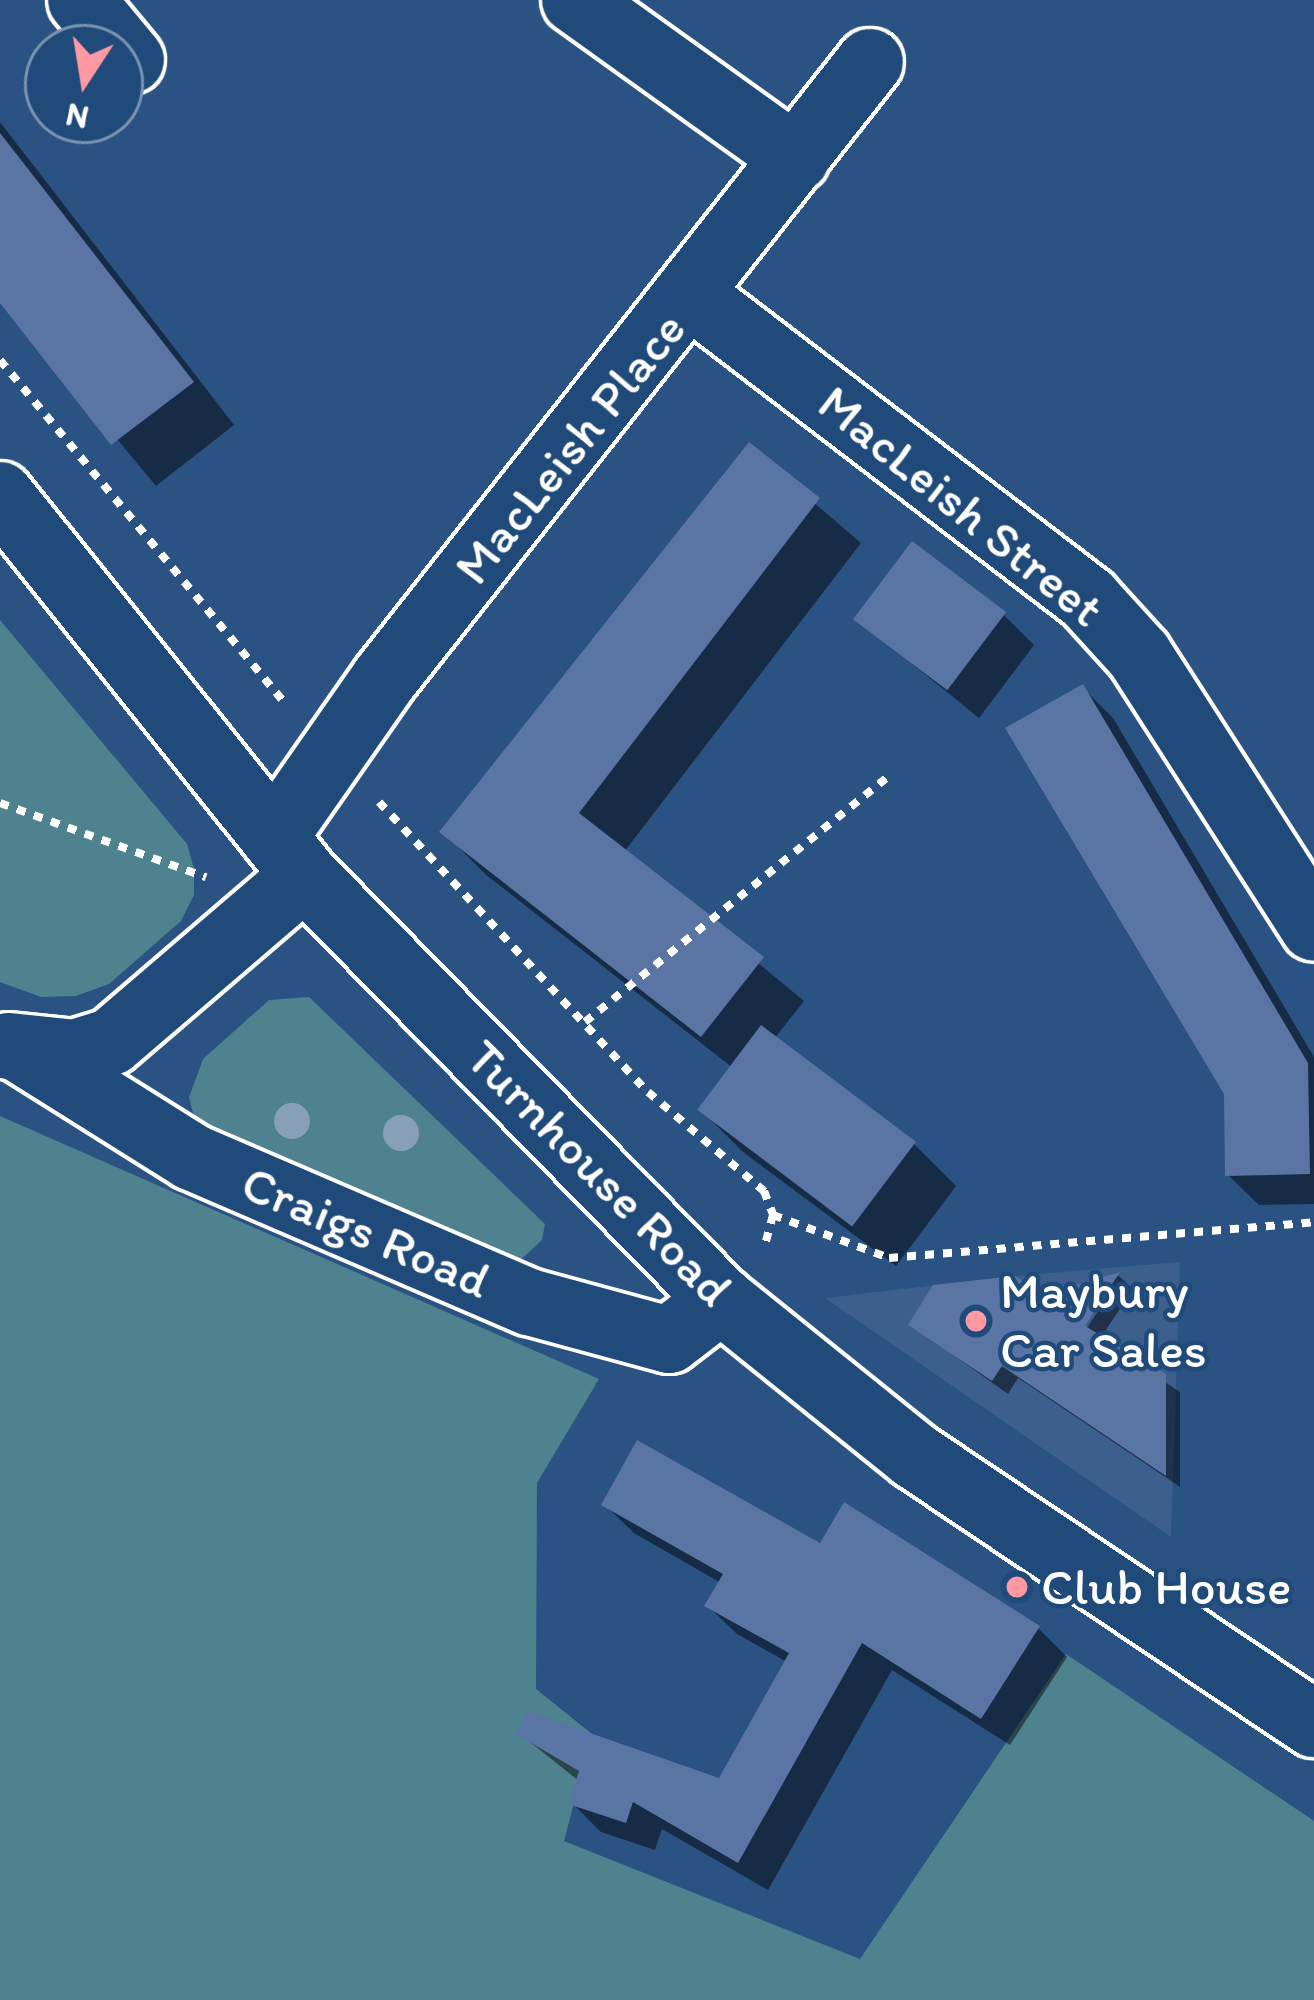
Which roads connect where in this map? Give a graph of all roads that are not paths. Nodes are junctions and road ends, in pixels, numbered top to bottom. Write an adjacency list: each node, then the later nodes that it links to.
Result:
1 (81, 0): 3 (street)
2 (575, 0): 5 (street)
3 (101, 24)
4 (870, 62): 5 (street, MacLeish Place)
5 (796, 158): 6 (street, MacLeish Place)
6 (692, 296): 8 (street, MacLeish Place); 9 (street, MacLeish Street)
7 (0, 495): 8 (street, Turnhouse Road)
8 (284, 872): 10 (street, Craigs Road); 11 (street, Turnhouse Road)
9 (1314, 928)
10 (12, 1047): 11 (street, Craigs Road)
11 (721, 1300): 12 (street, Turnhouse Road)
12 (1314, 1724)

